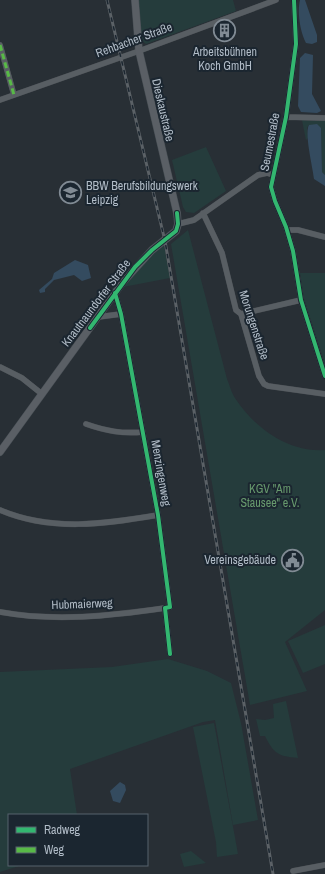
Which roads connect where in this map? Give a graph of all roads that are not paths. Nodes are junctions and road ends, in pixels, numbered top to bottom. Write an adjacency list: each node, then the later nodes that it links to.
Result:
1 (135, 0): 5 (main road, Dieskaustraße)
2 (276, 0): 5 (street, Rehbacher Straße)
3 (294, 0): 9 (street, Seumestraße)
4 (0, 45): 6 (street)
5 (139, 51): 7 (street, Rehbacher Straße); 13 (main road, Dieskaustraße)
6 (2, 60): 7 (street)
7 (14, 95): 8 (street, Rehbacher Straße)
8 (0, 100)
9 (286, 117): 10 (street); 11 (street, Seumestraße)
10 (325, 118)
11 (273, 174): 12 (street); 14 (street, Seumestraße)
12 (203, 213): 13 (street); 19 (street, Morungenstraße)
13 (178, 224): 16 (main road, Knautnaundorfer Straße)
14 (287, 230): 15 (street); 17 (street, Seumestraße)
15 (325, 237)
16 (115, 293): 18 (street, Menzingenweg); 20 (main road, Knautnaundorfer Straße)
17 (301, 300): 19 (street); 22 (street, Seumestraße)
18 (121, 314): 20 (street); 26 (street, Menzingenweg)
19 (240, 314): 24 (street, Morungenstraße)
20 (98, 317): 23 (main road, Knautnaundorfer Straße)
21 (0, 367): 23 (street)
22 (325, 376)
23 (42, 394): 27 (main road, Knautnaundorfer Straße)
24 (325, 394)
25 (86, 424): 26 (street, Menzingenweg)
26 (143, 432): 29 (street, Menzingenweg)
27 (0, 452)
28 (0, 510): 29 (street)
29 (158, 515): 30 (street, Menzingenweg)
30 (165, 608): 31 (street, Hubmaierweg); 32 (street, Menzingenweg)
31 (0, 612)
32 (170, 654)
33 (325, 865): 34 (street)
34 (293, 871)

